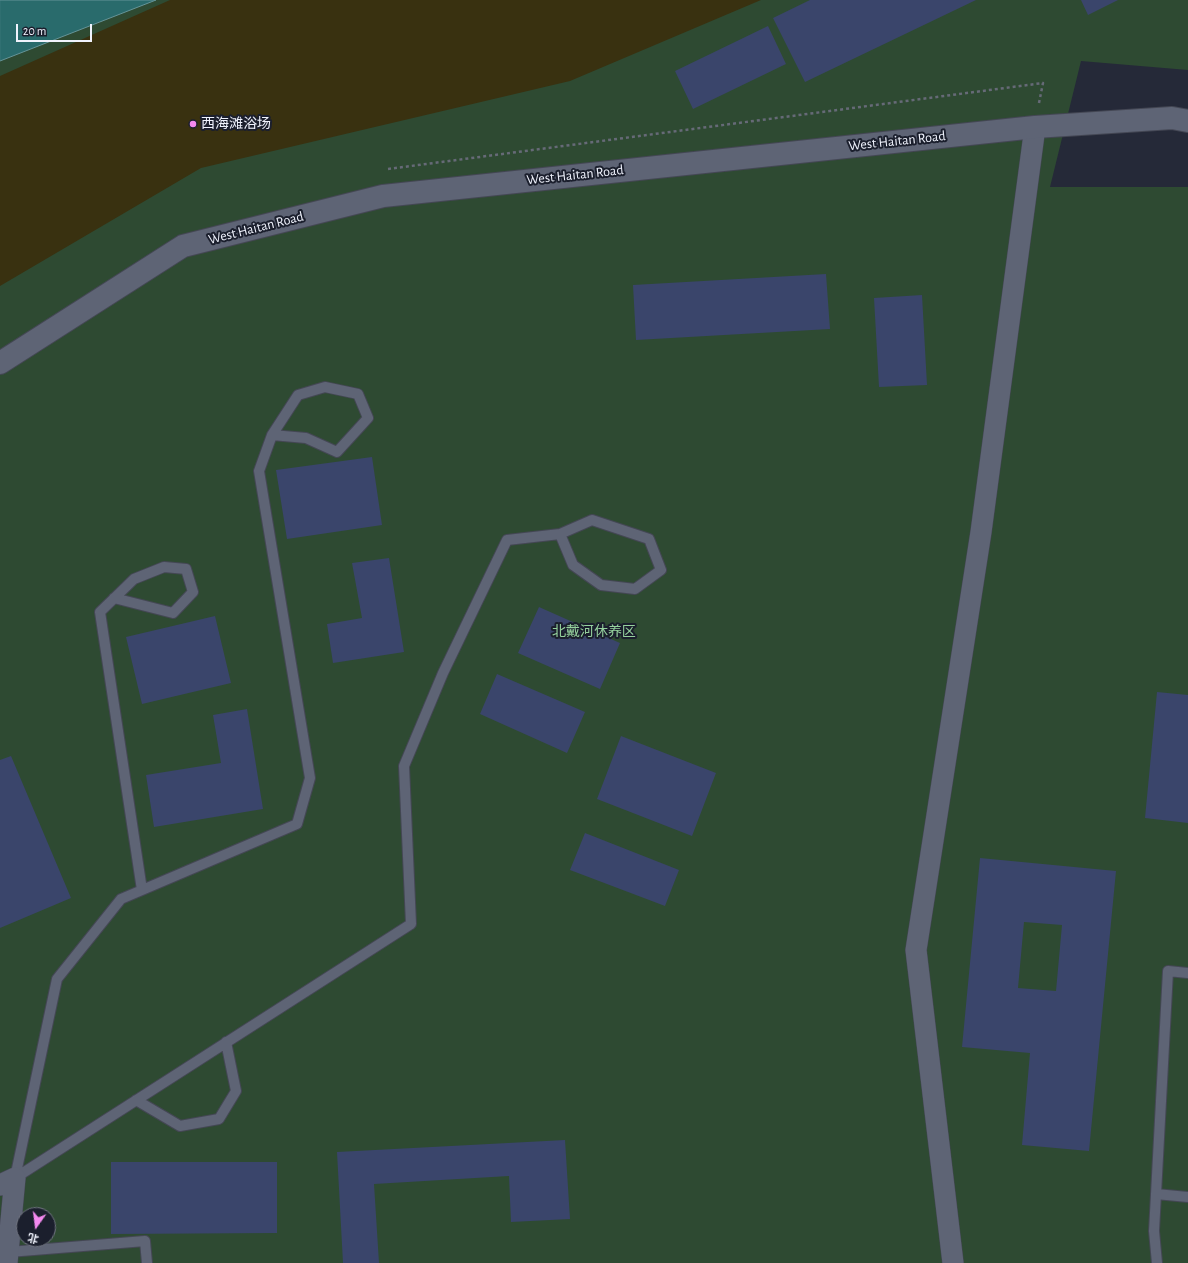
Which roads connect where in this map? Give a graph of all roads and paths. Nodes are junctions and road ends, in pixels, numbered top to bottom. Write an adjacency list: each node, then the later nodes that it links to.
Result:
1 (1188, 121): 2 (main road, West Haitan Road)
2 (1035, 127): 3 (main road, West Haitan Road); 16 (street)
3 (0, 364)
4 (272, 435): 4 (lane); 7 (lane)
5 (560, 534): 5 (lane); 9 (lane)
6 (114, 598): 6 (lane); 7 (lane)
7 (142, 890): 11 (lane)
8 (1188, 973): 12 (lane)
9 (226, 1042): 10 (lane); 10 (lane)
10 (136, 1100): 11 (lane)
11 (7, 1181): 14 (street)
12 (1156, 1194): 13 (lane); 17 (lane)
13 (1188, 1197)
14 (8, 1258): 15 (lane)
15 (147, 1263)
16 (953, 1263)
17 (1157, 1263)

